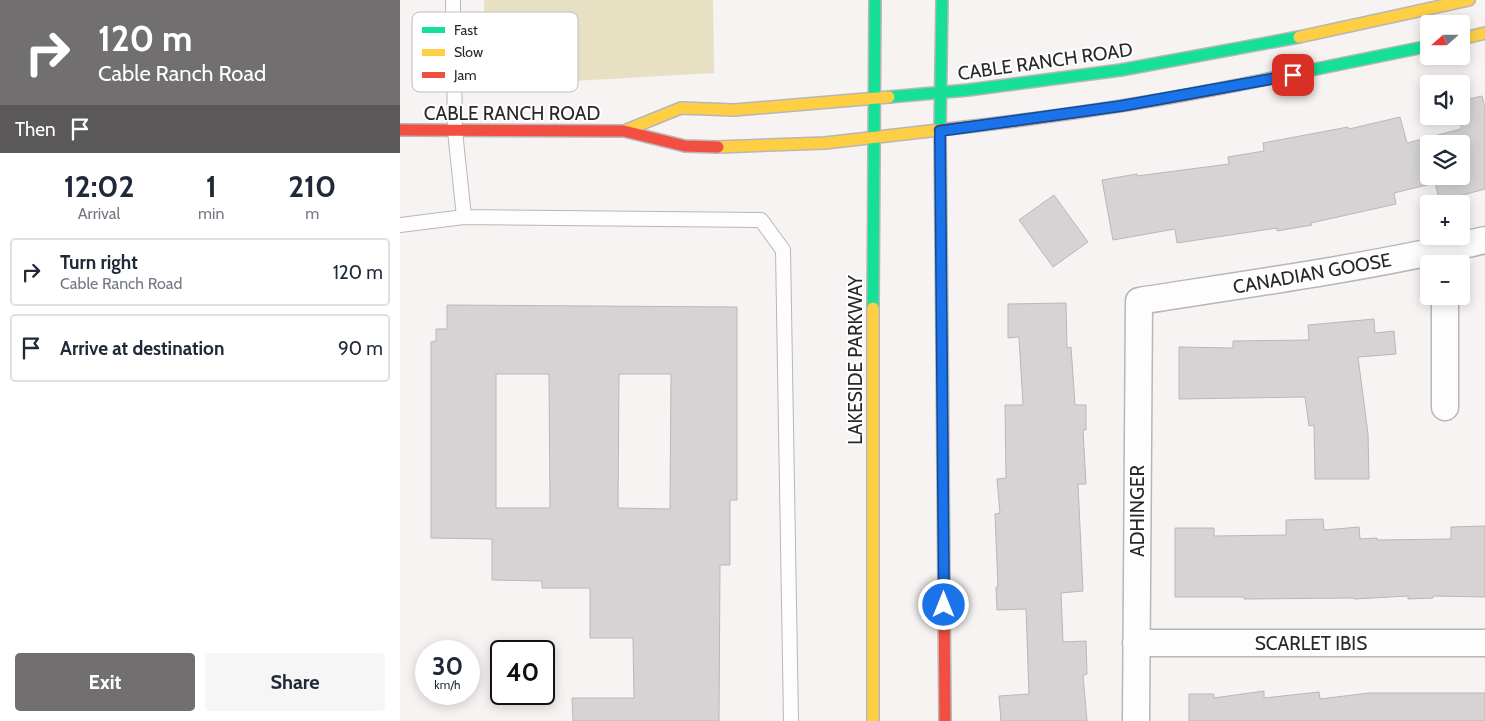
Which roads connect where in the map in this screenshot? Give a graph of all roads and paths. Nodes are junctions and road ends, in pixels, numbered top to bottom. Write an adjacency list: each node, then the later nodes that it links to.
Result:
1 (875, 0): 9 (street, LAKESIDE PARKWAY)
2 (942, 0): 8 (street)
3 (1469, 0): 8 (street, CABLE RANCH ROAD)
4 (1485, 33): 5 (street)
5 (1470, 36)
6 (1420, 48): 12 (street, CABLE RANCH ROAD)
7 (454, 92): 11 (lane)
8 (941, 92): 9 (street, CABLE RANCH ROAD); 12 (street)
9 (873, 99): 13 (street, CABLE RANCH ROAD); 14 (street, LAKESIDE PARKWAY)
10 (400, 130): 11 (street, CABLE RANCH ROAD)
11 (455, 131): 13 (street, CABLE RANCH ROAD); 15 (lane)
12 (940, 131): 14 (street, CABLE RANCH ROAD); 27 (street)
13 (624, 132): 14 (street, CABLE RANCH ROAD)
14 (872, 138): 26 (street, LAKESIDE PARKWAY)
15 (464, 217): 16 (lane); 25 (lane)
16 (400, 225)
17 (1485, 240): 18 (street, CANADIAN GOOSE)
18 (1450, 255)
19 (1420, 260): 20 (street, CANADIAN GOOSE)
20 (1139, 301): 24 (street, ADHINGER)
21 (1445, 305): 22 (street)
22 (1445, 407)
23 (1485, 642): 24 (street, SCARLET IBIS)
24 (1136, 643): 28 (street, ADHINGER)
25 (791, 721)
26 (872, 721)
27 (944, 721)
28 (1136, 721)

